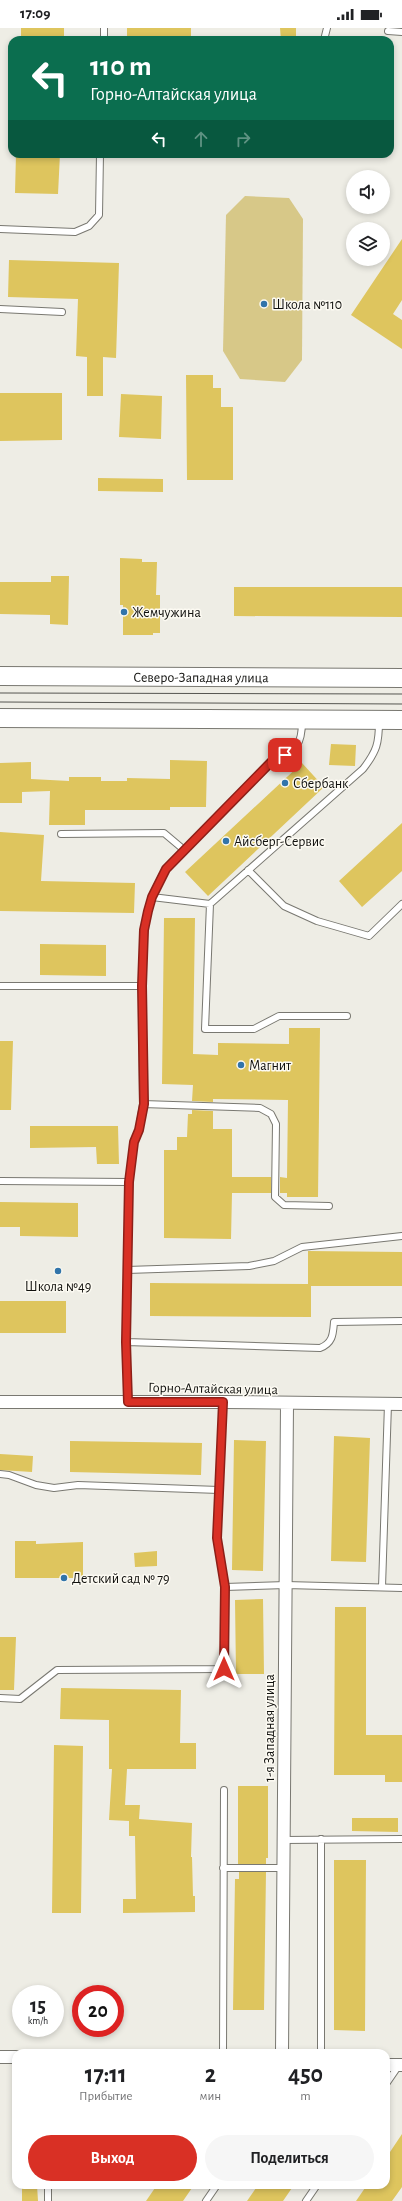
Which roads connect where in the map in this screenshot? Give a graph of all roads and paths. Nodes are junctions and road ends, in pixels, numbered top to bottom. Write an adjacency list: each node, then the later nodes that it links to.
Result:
1 (388, 32): 2 (lane)
2 (402, 32)
3 (100, 158): 4 (lane)
4 (0, 229)
5 (0, 309): 6 (lane)
6 (62, 312)
7 (0, 676): 8 (main road, Северо-Западная улица)
8 (402, 678)
9 (0, 718): 10 (main road)
10 (302, 720): 11 (main road); 14 (lane)
11 (379, 720): 12 (main road); 15 (lane)
12 (402, 720)
13 (61, 834): 14 (lane)
14 (183, 849): 16 (lane)
15 (248, 870): 17 (lane); 18 (lane)
16 (152, 897): 17 (lane); 20 (lane)
17 (210, 904): 21 (lane)
18 (402, 904)
19 (0, 986): 20 (lane)
20 (142, 986): 22 (lane)
21 (347, 1016)
22 (144, 1104): 24 (lane); 25 (lane)
23 (0, 1181): 24 (lane)
24 (129, 1182): 27 (lane)
25 (329, 1206)
26 (402, 1236): 27 (lane)
27 (127, 1270): 29 (lane)
28 (402, 1321): 29 (lane)
29 (126, 1342): 31 (lane)
30 (0, 1402): 31 (street, Горно-Алтайская улица)
31 (128, 1402): 32 (street, Горно-Алтайская улица)
32 (223, 1402): 33 (street, Горно-Алтайская улица); 37 (lane)
33 (287, 1404): 34 (street, Горно-Алтайская улица); 38 (street, 1-я Западная улица)
34 (388, 1404): 35 (street, Горно-Алтайская улица); 40 (lane)
35 (402, 1404)
36 (0, 1474): 37 (lane)
37 (219, 1490): 39 (lane)
38 (286, 1585): 39 (lane); 40 (lane); 46 (street, 1-я Западная улица)
39 (225, 1587): 42 (lane)
40 (382, 1587): 41 (lane)
41 (402, 1588)
42 (0, 1698)
43 (224, 1790): 47 (lane)
44 (321, 1839): 45 (lane); 46 (lane); 51 (lane)
45 (402, 1839)
46 (284, 1840): 48 (street, 1-я Западная улица)
47 (223, 1868): 48 (lane); 49 (lane)
48 (283, 1868): 50 (street, 1-я Западная улица)
49 (223, 2049)
50 (282, 2049)
51 (321, 2049)
52 (0, 2057): 53 (street)
53 (12, 2057)
54 (390, 2065): 55 (street)
55 (401, 2065): 56 (lane)
56 (390, 2079)
57 (48, 2189): 60 (lane)
58 (214, 2189): 61 (lane)
59 (314, 2189): 62 (lane)
60 (48, 2201)
61 (206, 2201)
62 (306, 2201)

